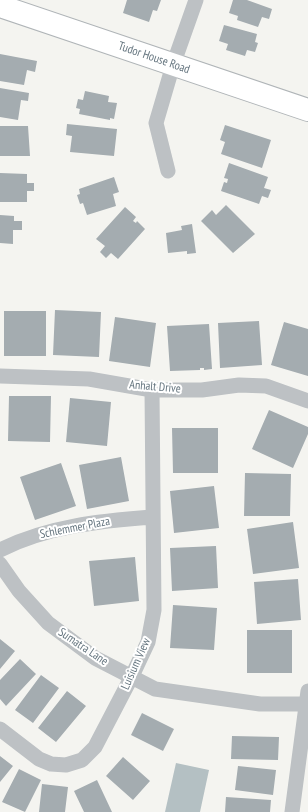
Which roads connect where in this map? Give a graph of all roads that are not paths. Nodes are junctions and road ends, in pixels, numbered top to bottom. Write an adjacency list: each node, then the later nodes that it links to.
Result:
1 (196, 0): 3 (street)
2 (0, 6): 3 (street, Tudor House Road)
3 (173, 65): 4 (street, Tudor House Road); 5 (street)
4 (308, 110)
5 (168, 171)
6 (0, 376): 7 (street, Anhalt Drive)
7 (152, 390): 8 (street, Anhalt Drive); 9 (street, Luisium View)
8 (308, 401)
9 (152, 517): 10 (street, Schlemmer Plaza); 12 (street, Luisium View)
10 (0, 550)
11 (0, 564): 12 (street, Sumatra Lane)
12 (132, 676): 13 (street, Sumatra Lane); 14 (street, Luisium View)
13 (307, 700): 15 (street)
14 (0, 729)
15 (292, 812)

